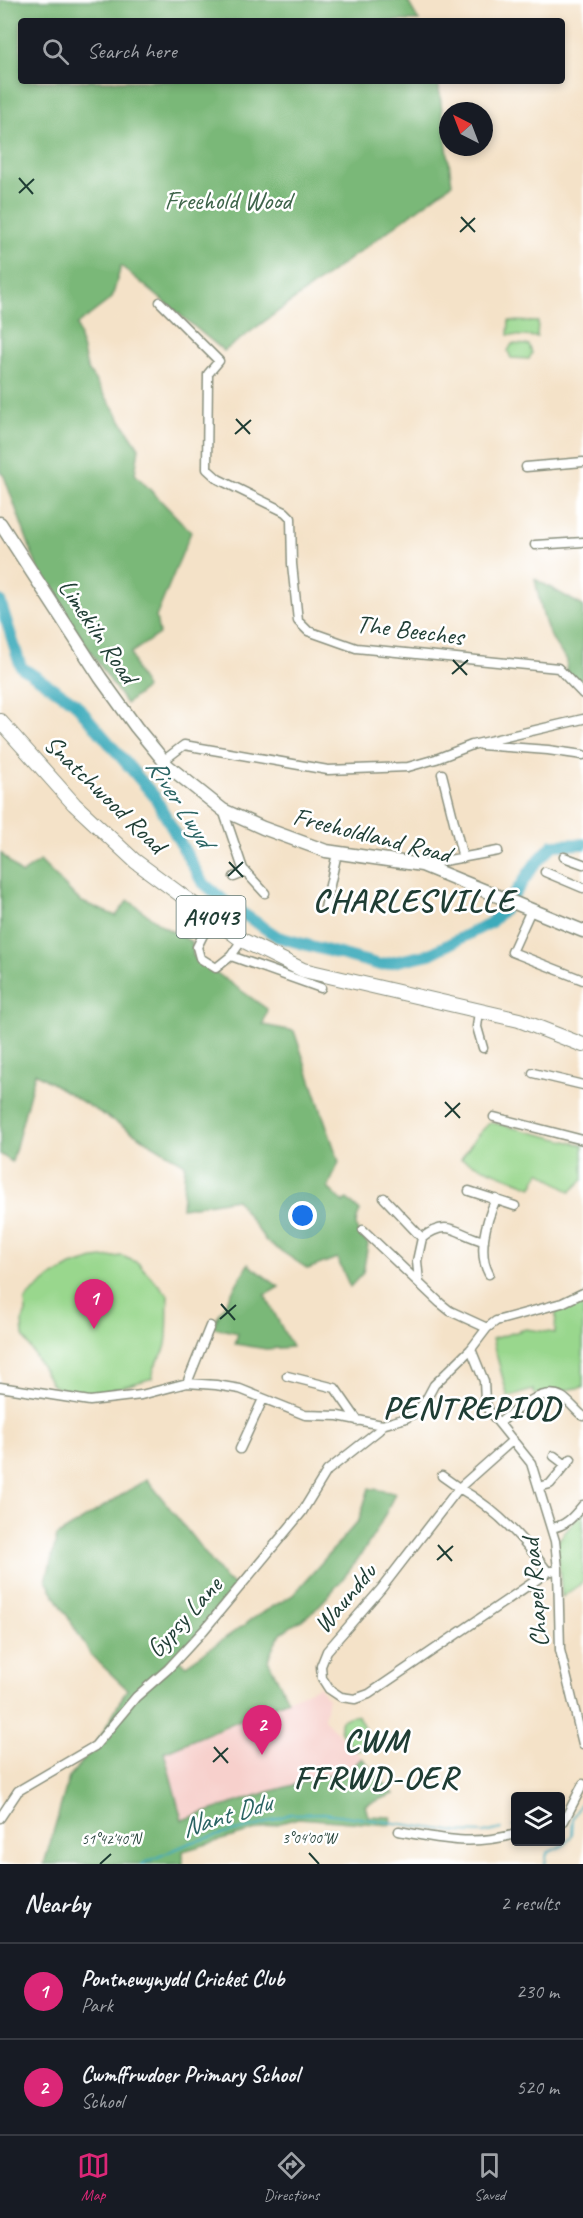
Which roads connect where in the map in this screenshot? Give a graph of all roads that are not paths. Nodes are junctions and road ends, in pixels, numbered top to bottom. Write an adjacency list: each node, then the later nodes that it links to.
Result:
1 (159, 302): 7 (street, The Beeches)
2 (583, 462): 3 (street)
3 (526, 467)
4 (0, 523): 12 (main road, Limekiln Road)
5 (583, 542): 6 (street)
6 (535, 545)
7 (583, 694)
8 (583, 718): 10 (street)
9 (2, 727): 30 (main road, Snatchwood Road / A4043)
10 (472, 745): 11 (street); 12 (street)
11 (583, 755)
12 (163, 761): 14 (main road, Freeholdland Road)
13 (442, 774): 18 (street)
14 (223, 810): 16 (main road, Freeholdland Road); 21 (street)
15 (498, 851): 18 (street)
16 (338, 853): 20 (main road, Freeholdland Road); 26 (street)
17 (564, 856): 19 (street)
18 (464, 858): 20 (street)
19 (583, 864)
20 (422, 865): 27 (main road, Freeholdland Road)
21 (246, 872): 23 (street); 25 (street)
22 (545, 872): 24 (street)
23 (234, 877)
24 (583, 888)
25 (265, 893)
26 (325, 908)
27 (531, 910): 28 (main road, Freeholdland Road); 32 (street)
28 (583, 932)
29 (204, 933): 31 (street)
30 (242, 940): 31 (street); 34 (main road, Snatchwood Road / A4043)
31 (231, 956): 33 (street)
32 (582, 977)
33 (321, 988)
34 (480, 1011): 35 (main road, A4043); 36 (street)
35 (583, 1045)
36 (483, 1048)
37 (533, 1072): 38 (street)
38 (583, 1085)
39 (494, 1117): 40 (street)
40 (583, 1140)
41 (469, 1191): 43 (street)
42 (384, 1198): 46 (street)
43 (496, 1199): 44 (street); 47 (street)
44 (515, 1206)
45 (363, 1230): 49 (street)
46 (422, 1238): 47 (street); 49 (street)
47 (484, 1241): 48 (street)
48 (489, 1274)
49 (419, 1282): 52 (street)
50 (583, 1293): 52 (street)
51 (210, 1326): 55 (street)
52 (487, 1328): 53 (street)
53 (471, 1349): 60 (street, Chapel Road); 61 (street)
54 (287, 1376): 59 (street)
55 (187, 1383): 56 (street); 57 (street)
56 (0, 1387)
57 (262, 1398): 59 (street); 63 (street)
58 (583, 1416): 60 (street)
59 (358, 1421): 61 (street)
60 (499, 1423): 62 (street, Chapel Road)
61 (385, 1424): 74 (street, Gypsy Lane)
62 (513, 1440): 66 (street, Chapel Road); 67 (street, Waunddu)
63 (240, 1449)
64 (555, 1456): 66 (street)
65 (442, 1476): 67 (street)
66 (539, 1487): 69 (street, Chapel Road)
67 (459, 1488): 71 (street); 71 (street, Waunddu)
68 (583, 1505): 69 (street)
69 (551, 1528): 70 (street, Chapel Road)
70 (558, 1569): 71 (street, Waunddu); 72 (street, Chapel Road)
71 (548, 1572)
72 (583, 1744)
73 (583, 1784): 75 (street)
74 (0, 1818)
75 (565, 1819)
76 (399, 1831): 77 (street)
77 (511, 1835)

